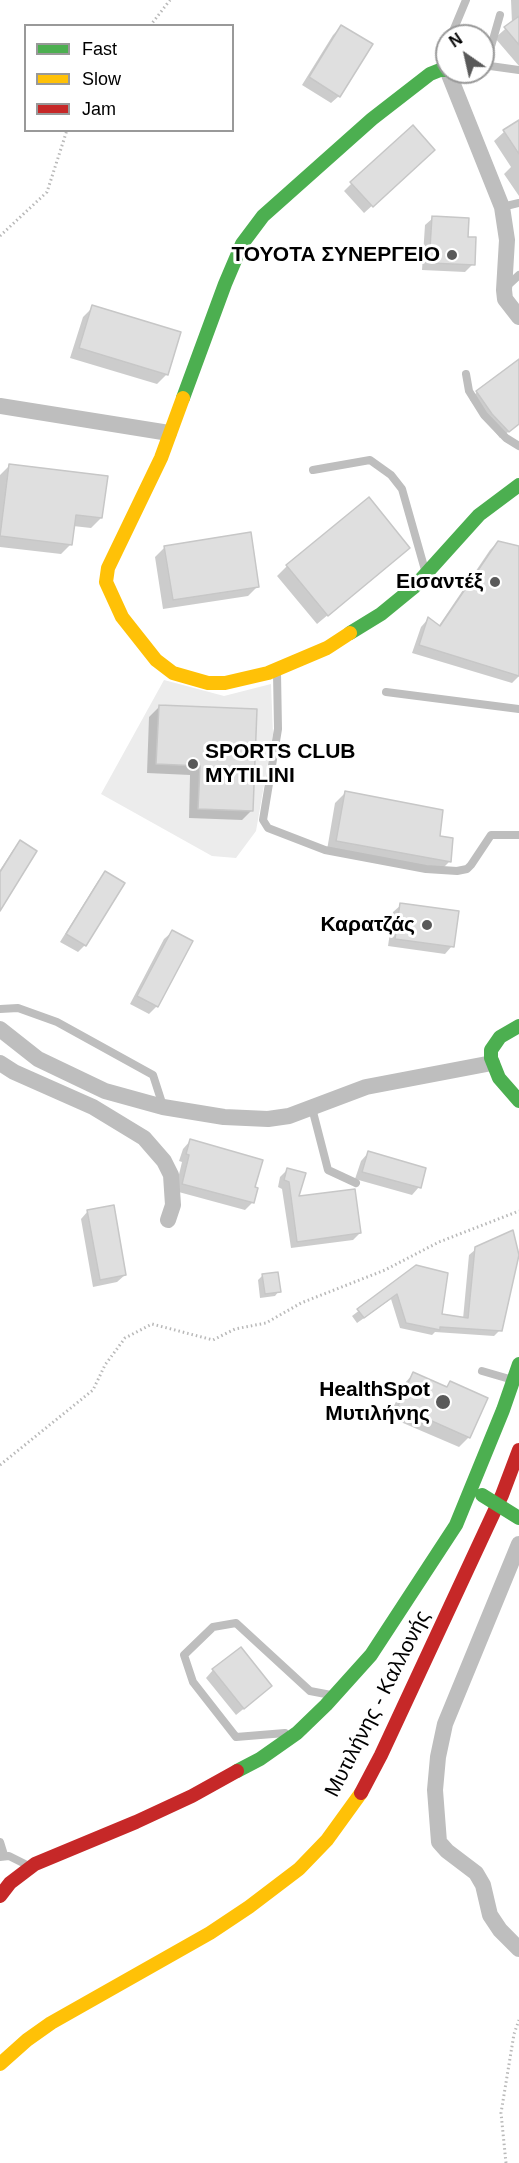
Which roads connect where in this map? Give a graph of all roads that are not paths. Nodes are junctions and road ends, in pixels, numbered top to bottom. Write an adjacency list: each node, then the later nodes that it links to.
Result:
1 (466, 0): 3 (lane)
2 (500, 15): 4 (lane)
3 (456, 24)
4 (495, 30)
5 (495, 66): 6 (lane)
6 (519, 69)
7 (435, 71): 16 (street)
8 (453, 84): 10 (street)
9 (519, 203): 10 (lane)
10 (502, 207): 12 (street)
11 (519, 276): 12 (lane)
12 (504, 290): 13 (street)
13 (519, 317)
14 (466, 374): 17 (lane)
15 (0, 406): 16 (street)
16 (169, 433): 21 (street)
17 (519, 446)
18 (313, 470): 20 (lane)
19 (519, 485): 20 (street)
20 (426, 573): 21 (street)
21 (278, 669): 24 (lane)
22 (386, 692): 23 (lane)
23 (519, 709)
24 (519, 835)
25 (0, 1009): 31 (lane)
26 (517, 1028): 28 (street)
27 (0, 1029): 31 (street)
28 (492, 1063): 30 (street); 32 (street)
29 (0, 1064): 34 (street)
30 (519, 1101)
31 (163, 1107): 32 (street)
32 (312, 1108): 33 (lane)
33 (357, 1183)
34 (168, 1220)
35 (519, 1364): 37 (street)
36 (482, 1371): 37 (lane)
37 (513, 1380): 39 (street)
38 (519, 1450): 49 (street, Μυτιλήνης - Καλλονής)
39 (477, 1492): 40 (street, bridge); 42 (street)
40 (519, 1518)
41 (519, 1544): 48 (street)
42 (334, 1695): 43 (street); 43 (lane)
43 (297, 1733): 46 (street)
44 (0, 1842): 45 (lane)
45 (2, 1856): 46 (lane)
46 (30, 1867): 47 (street)
47 (1, 1890)
48 (519, 1949)
49 (0, 2064)

